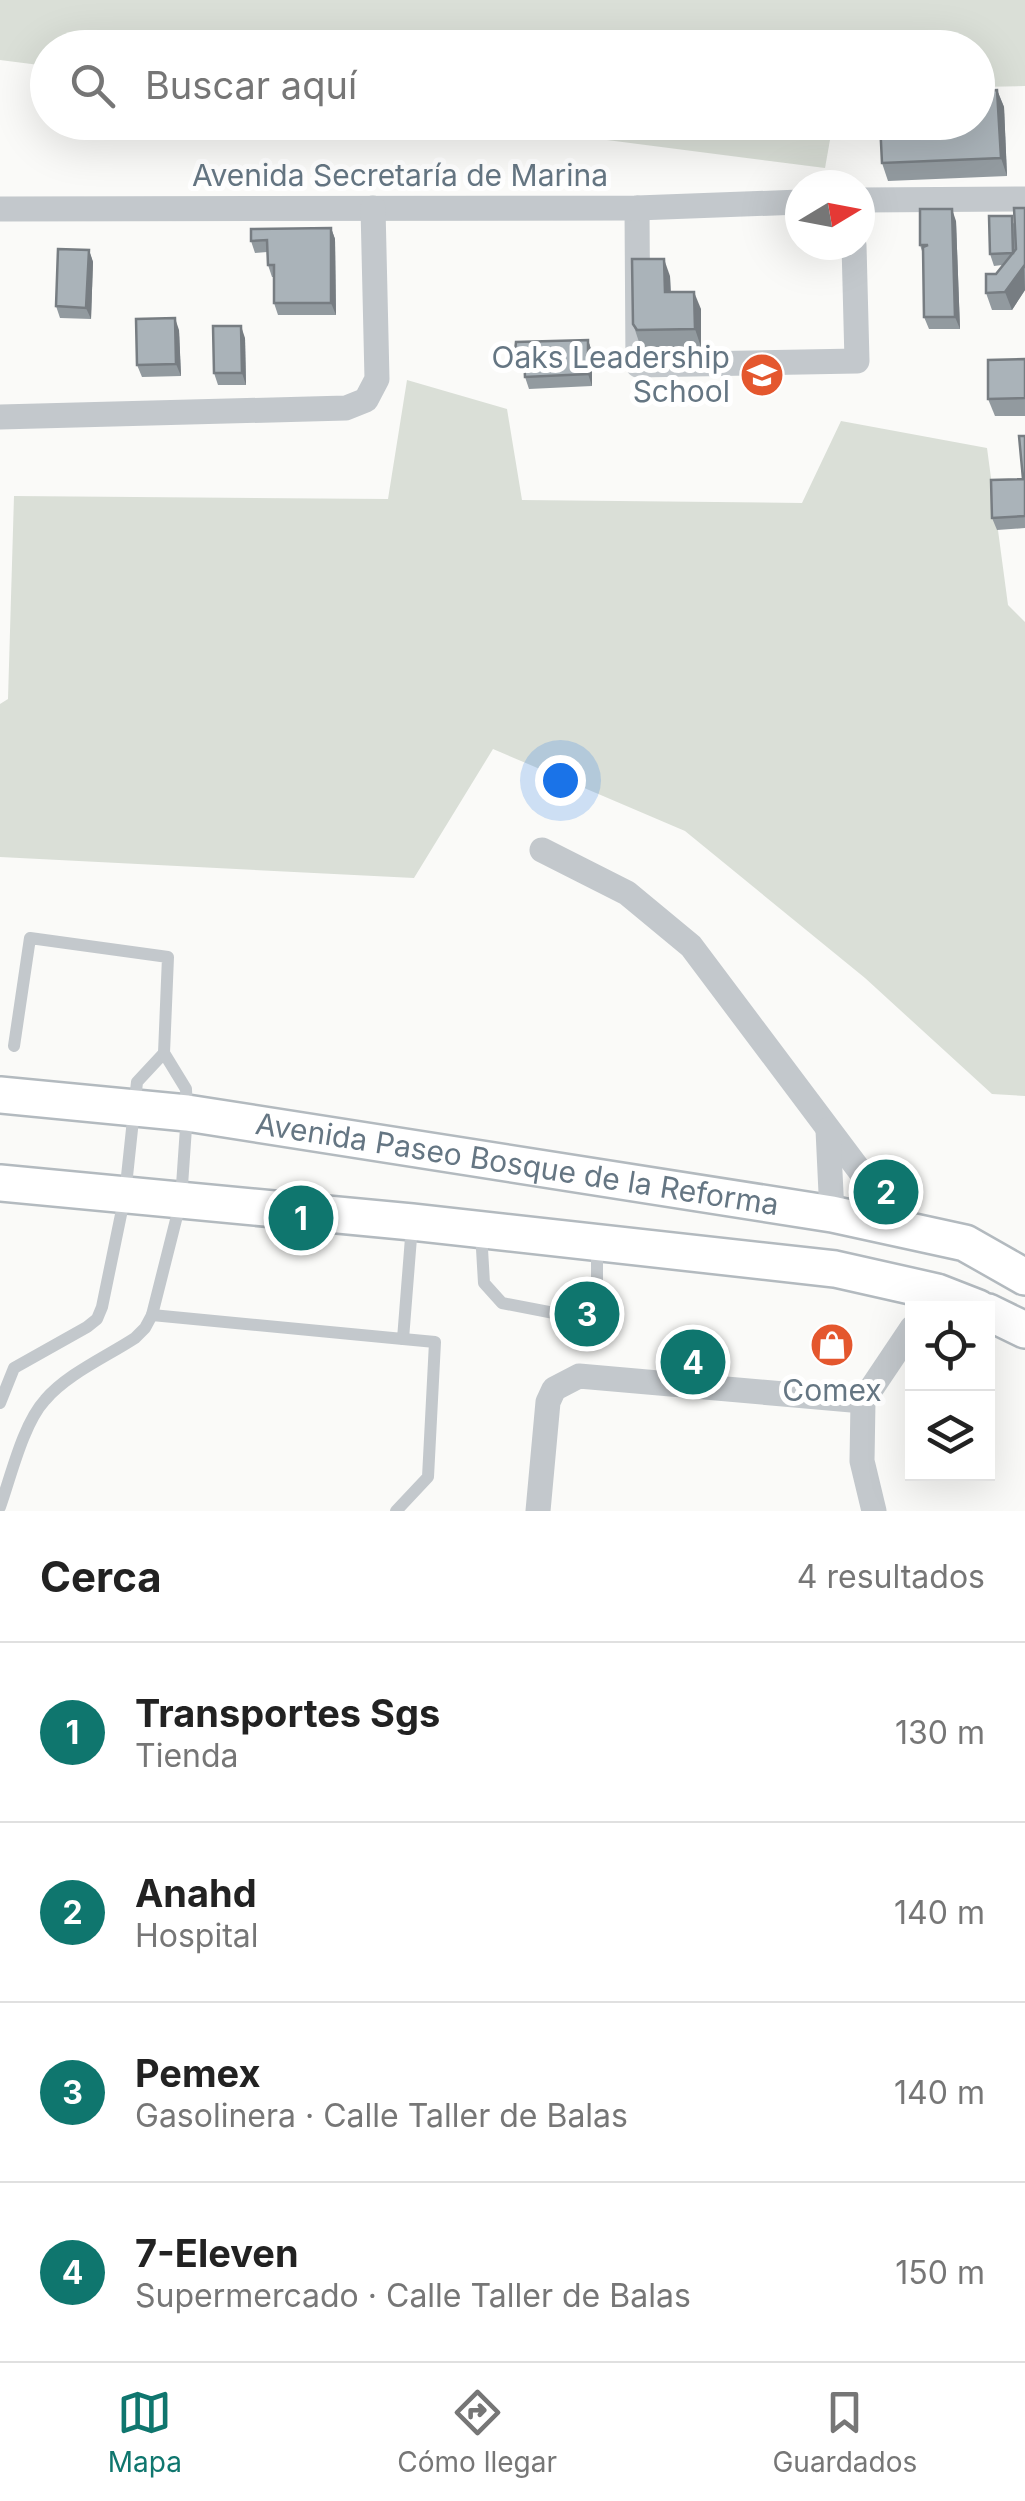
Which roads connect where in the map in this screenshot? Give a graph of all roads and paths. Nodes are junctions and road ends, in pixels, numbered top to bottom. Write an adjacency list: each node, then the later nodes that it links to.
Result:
1 (1025, 199): 2 (street)
2 (875, 200)
3 (785, 203): 5 (street, Avenida Secretaría de Marina)
4 (373, 208): 5 (street, Avenida Secretaría de Marina); 6 (street, Avenida Secretaría de Marina); 8 (street)
5 (636, 208): 7 (street)
6 (0, 209)
7 (854, 260)
8 (0, 416)
9 (542, 850): 15 (street)
10 (14, 1046): 11 (lane)
11 (164, 1053): 13 (lane); 14 (lane)
12 (0, 1095): 13 (main road, Avenida Paseo Bosque de la Reforma)
13 (133, 1108): 14 (main road, Avenida Paseo Bosque de la Reforma); 18 (lane)
14 (187, 1114): 17 (main road, Avenida Paseo Bosque de la Reforma); 20 (lane)
15 (828, 1130): 21 (street); 24 (street)
16 (0, 1183): 18 (main road, Avenida Paseo Bosque de la Reforma)
17 (646, 1185): 19 (main road, Avenida Paseo Bosque de la Reforma); 25 (main road)
18 (124, 1195): 20 (main road, Avenida Paseo Bosque de la Reforma); 35 (lane)
19 (710, 1195): 21 (main road, Avenida Paseo Bosque de la Reforma); 26 (main road)
20 (181, 1200): 22 (main road, Avenida Paseo Bosque de la Reforma); 29 (lane)
21 (832, 1214): 24 (main road, Avenida Paseo Bosque de la Reforma)
22 (412, 1222): 23 (main road, Avenida Paseo Bosque de la Reforma); 32 (lane)
23 (481, 1230): 25 (main road, Avenida Paseo Bosque de la Reforma); 25 (lane)
24 (905, 1230): 27 (main road, Avenida Paseo Bosque de la Reforma)
25 (613, 1245): 26 (main road, Avenida Paseo Bosque de la Reforma)
26 (684, 1252): 28 (main road, Avenida Paseo Bosque de la Reforma)
27 (1025, 1278)
28 (931, 1300)
29 (152, 1315): 32 (lane); 36 (lane)
30 (995, 1315): 31 (main road)
31 (1025, 1330)
32 (403, 1339): 37 (lane)
33 (905, 1339): 34 (street)
34 (863, 1402): 38 (street); 39 (street)
35 (0, 1403)
36 (0, 1507)
37 (396, 1511)
38 (538, 1511)
39 (874, 1511)

